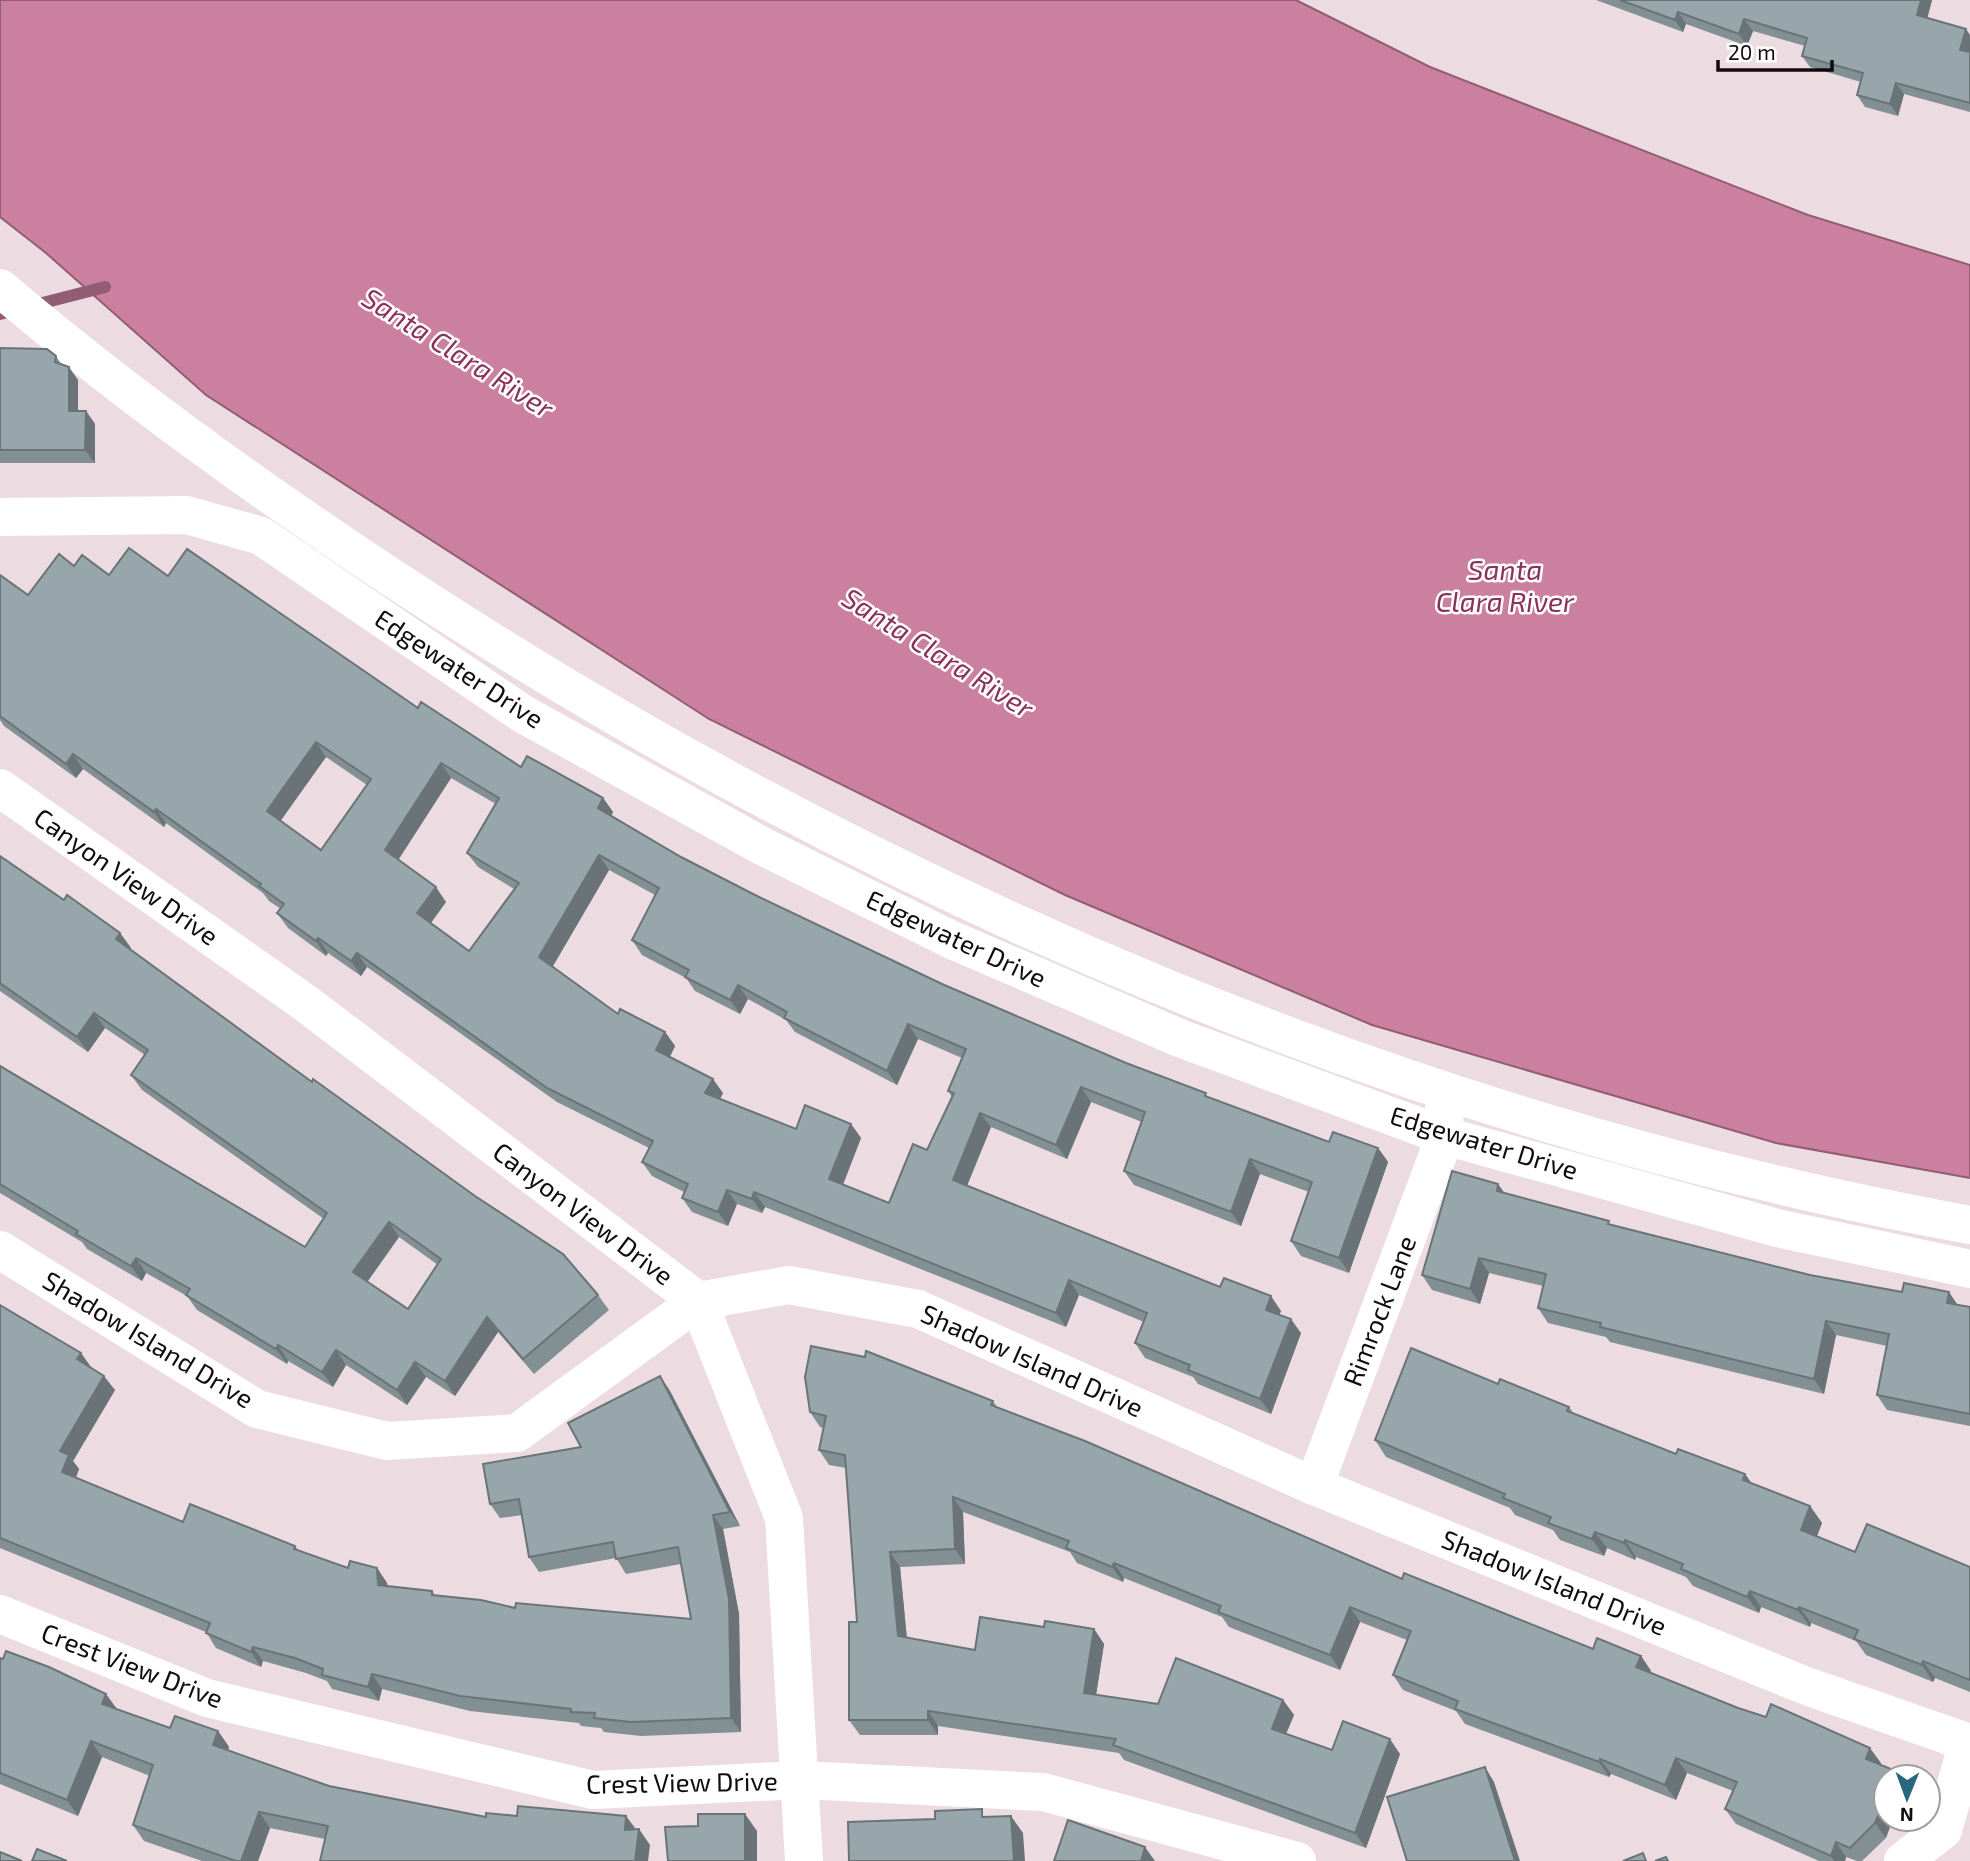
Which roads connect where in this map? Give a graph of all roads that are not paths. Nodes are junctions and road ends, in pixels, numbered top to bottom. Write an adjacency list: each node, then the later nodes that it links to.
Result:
1 (0, 288): 4 (street)
2 (0, 517): 5 (street, Edgewater Drive)
3 (0, 788): 9 (street, Canyon View Drive)
4 (1448, 1091): 5 (street); 6 (street)
5 (1446, 1136): 8 (street, Edgewater Drive); 10 (street, Rimrock Lane)
6 (1970, 1225)
7 (0, 1250): 9 (street, Shadow Island Drive)
8 (1970, 1269)
9 (698, 1301): 10 (street, Shadow Island Drive); 13 (street, Canyon View Drive)
10 (1314, 1486): 12 (street, Shadow Island Drive)
11 (0, 1614): 13 (street, Crest View Drive)
12 (1969, 1743): 16 (street)
13 (801, 1780): 14 (street, Canyon View Drive); 15 (street, Crest View Drive)
14 (804, 1861)
15 (1297, 1861)
16 (1903, 1861)

